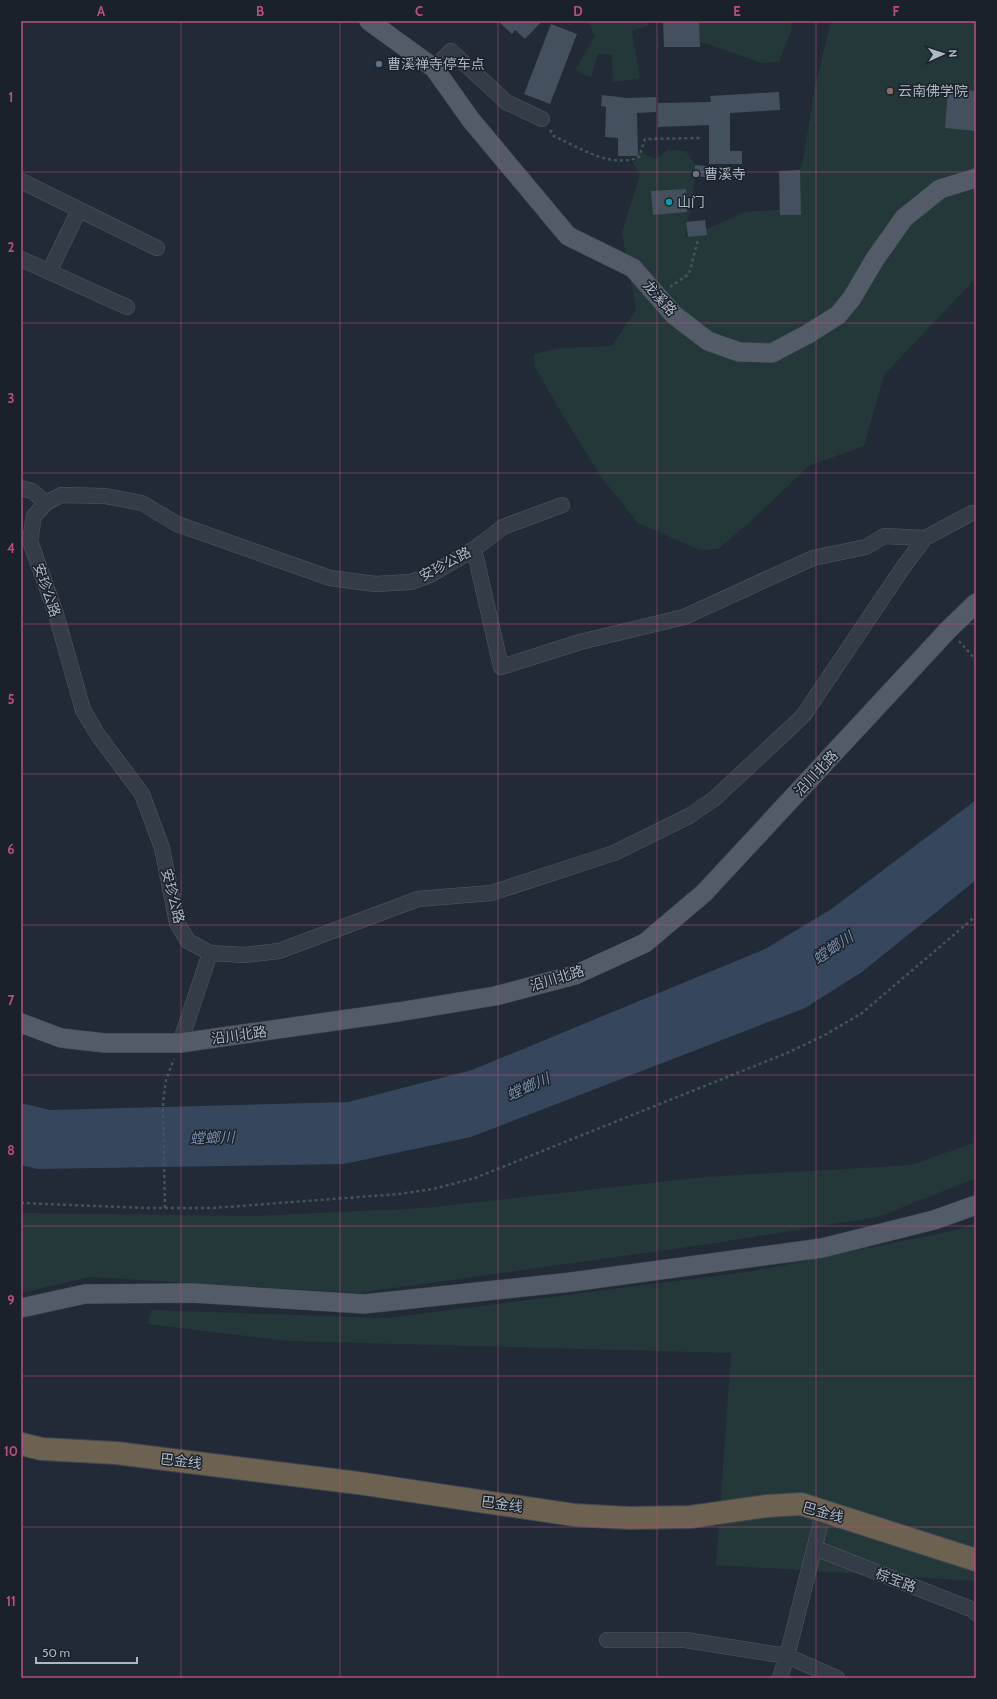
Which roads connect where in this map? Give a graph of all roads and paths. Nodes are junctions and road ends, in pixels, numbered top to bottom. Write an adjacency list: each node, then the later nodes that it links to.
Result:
1 (369, 21): 2 (main road, 龙溪路)
2 (434, 68): 3 (street); 12 (main road, 龙溪路)
3 (542, 119): 4 (path)
4 (700, 138)
5 (976, 178): 12 (main road, 龙溪路)
6 (21, 181): 7 (street)
7 (79, 210): 9 (street); 11 (street)
8 (698, 240): 12 (path)
9 (157, 248)
10 (21, 259): 11 (street)
11 (49, 272): 13 (street)
12 (660, 298)
13 (126, 307)
14 (21, 488): 15 (street)
15 (46, 503): 19 (street, 安珍公路); 24 (street, 安珍公路)
16 (562, 505): 19 (street, 安珍公路)
17 (976, 513): 18 (street)
18 (925, 538): 19 (street); 24 (street)
19 (474, 549)
20 (976, 603): 21 (main road, 沿川北路)
21 (949, 629): 22 (path); 26 (main road, 沿川北路)
22 (976, 660)
23 (976, 916): 29 (path)
24 (210, 953): 26 (street)
25 (21, 1023): 26 (main road, 沿川北路)
26 (180, 1043): 29 (path)
27 (21, 1203): 29 (path)
28 (976, 1205): 30 (main road)
29 (165, 1208)
30 (21, 1308)
31 (21, 1444): 32 (highway, 巴金线)
32 (824, 1510): 33 (street); 34 (highway, 巴金线)
33 (815, 1548): 35 (street, 棕宝路); 37 (street)
34 (976, 1560)
35 (976, 1613)
36 (607, 1640): 37 (street)
37 (787, 1656): 38 (street); 39 (street)
38 (780, 1678)
39 (837, 1678)

